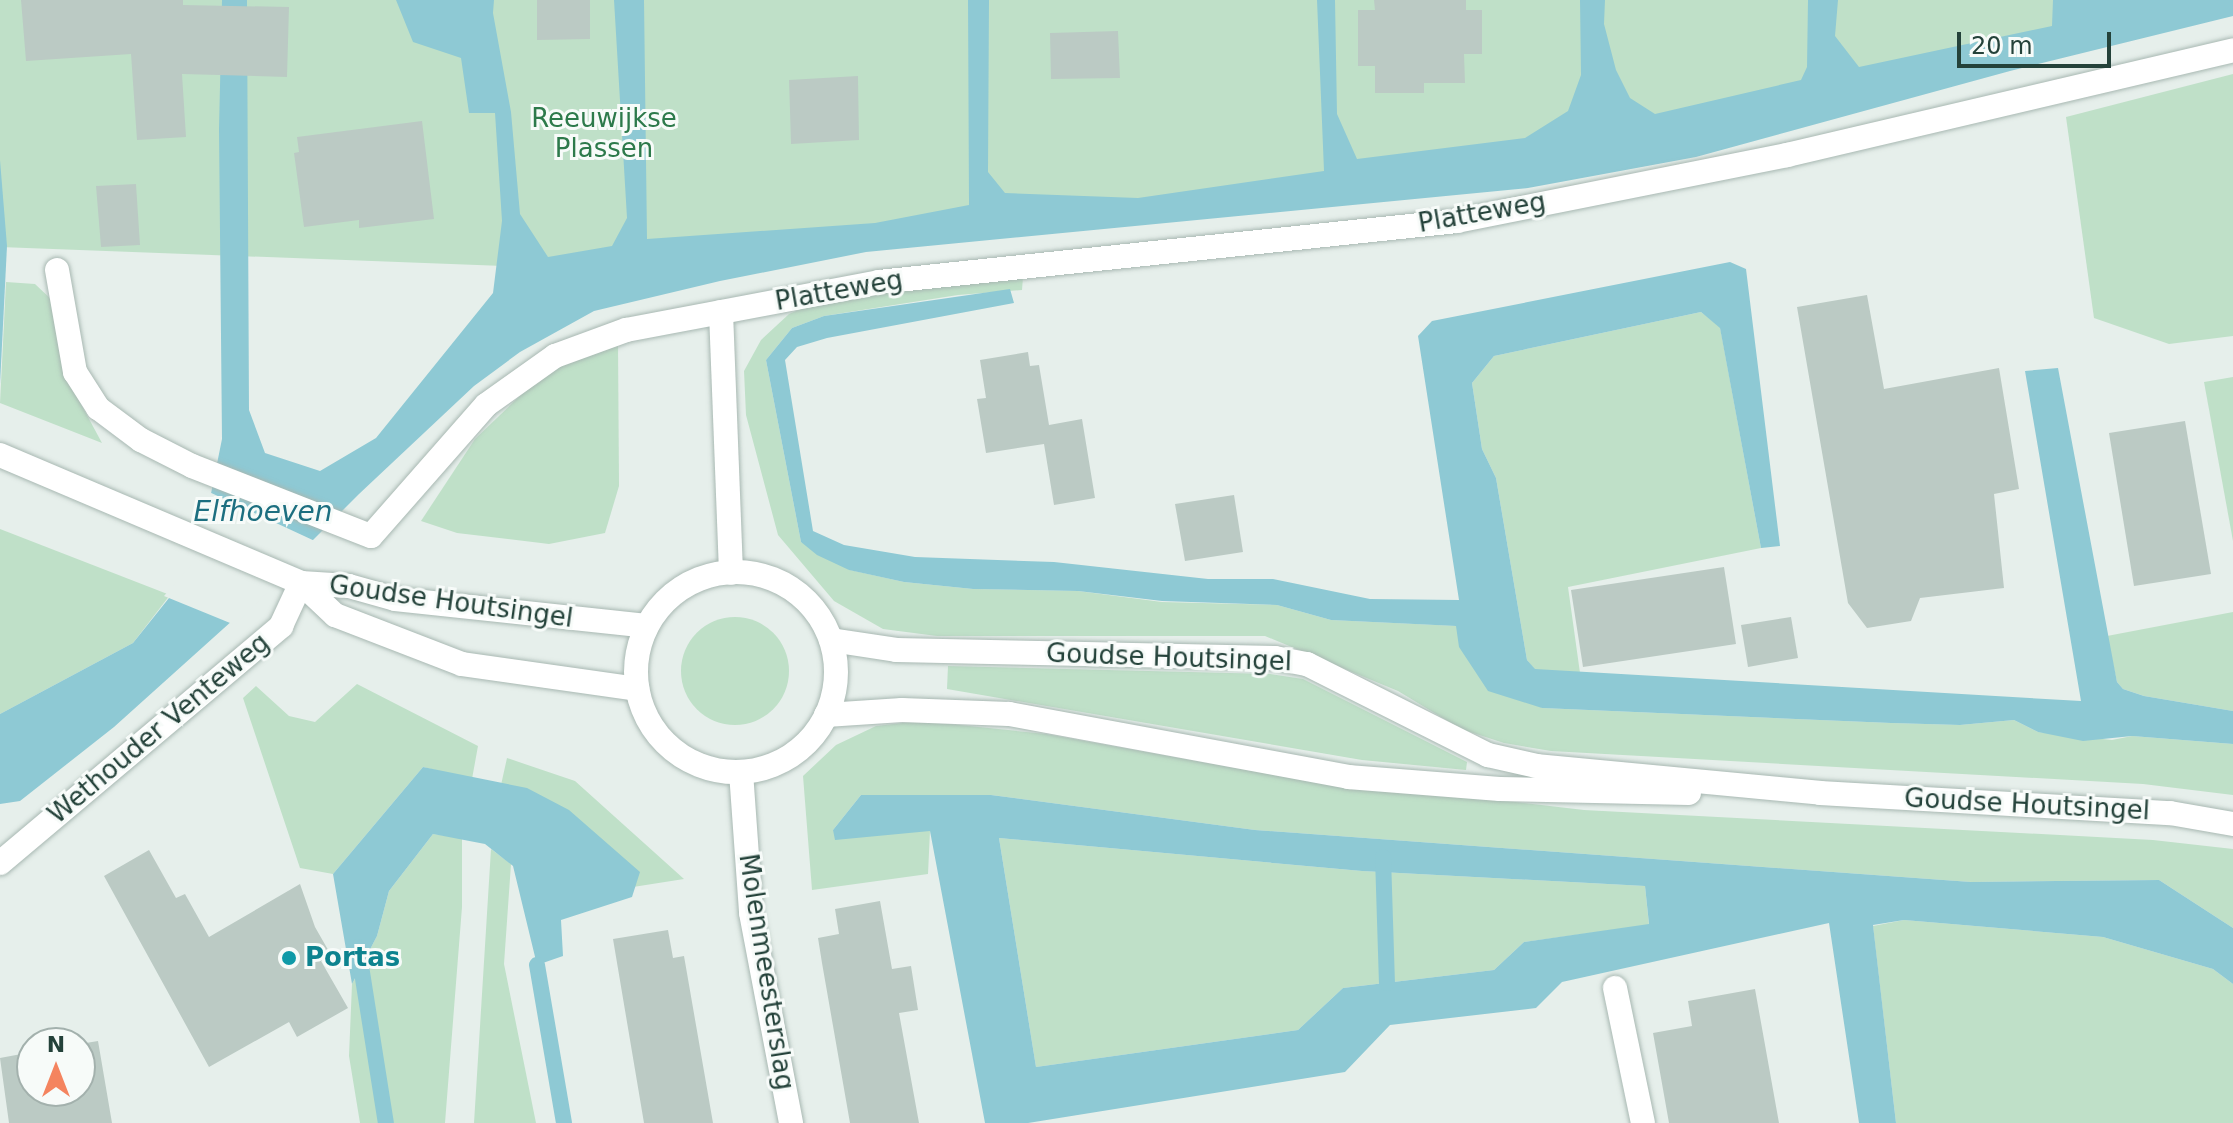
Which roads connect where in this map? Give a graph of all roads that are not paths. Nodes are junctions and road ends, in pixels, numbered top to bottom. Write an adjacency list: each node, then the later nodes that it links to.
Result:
1 (2233, 50): 3 (main road, Platteweg)
2 (57, 270): 3 (main road, Platteweg)
3 (721, 312): 5 (main road)
4 (0, 455): 6 (main road)
5 (731, 573): 7 (main road); 8 (main road)
6 (293, 579): 7 (main road, Goudse Houtsingel); 9 (main road, Goudse Houtsingel); 14 (main road, Wethouder Venteweg)
7 (647, 626): 9 (main road)
8 (831, 640): 10 (main road); 12 (main road, Goudse Houtsingel)
9 (637, 689): 11 (main road)
10 (826, 715): 11 (main road); 12 (main road, Goudse Houtsingel)
11 (741, 772): 16 (main road, Molenmeesterslag)
12 (1820, 793): 13 (main road, Goudse Houtsingel)
13 (2233, 824)
14 (0, 863)
15 (1615, 988): 17 (main road)
16 (791, 1123)
17 (1643, 1123)

